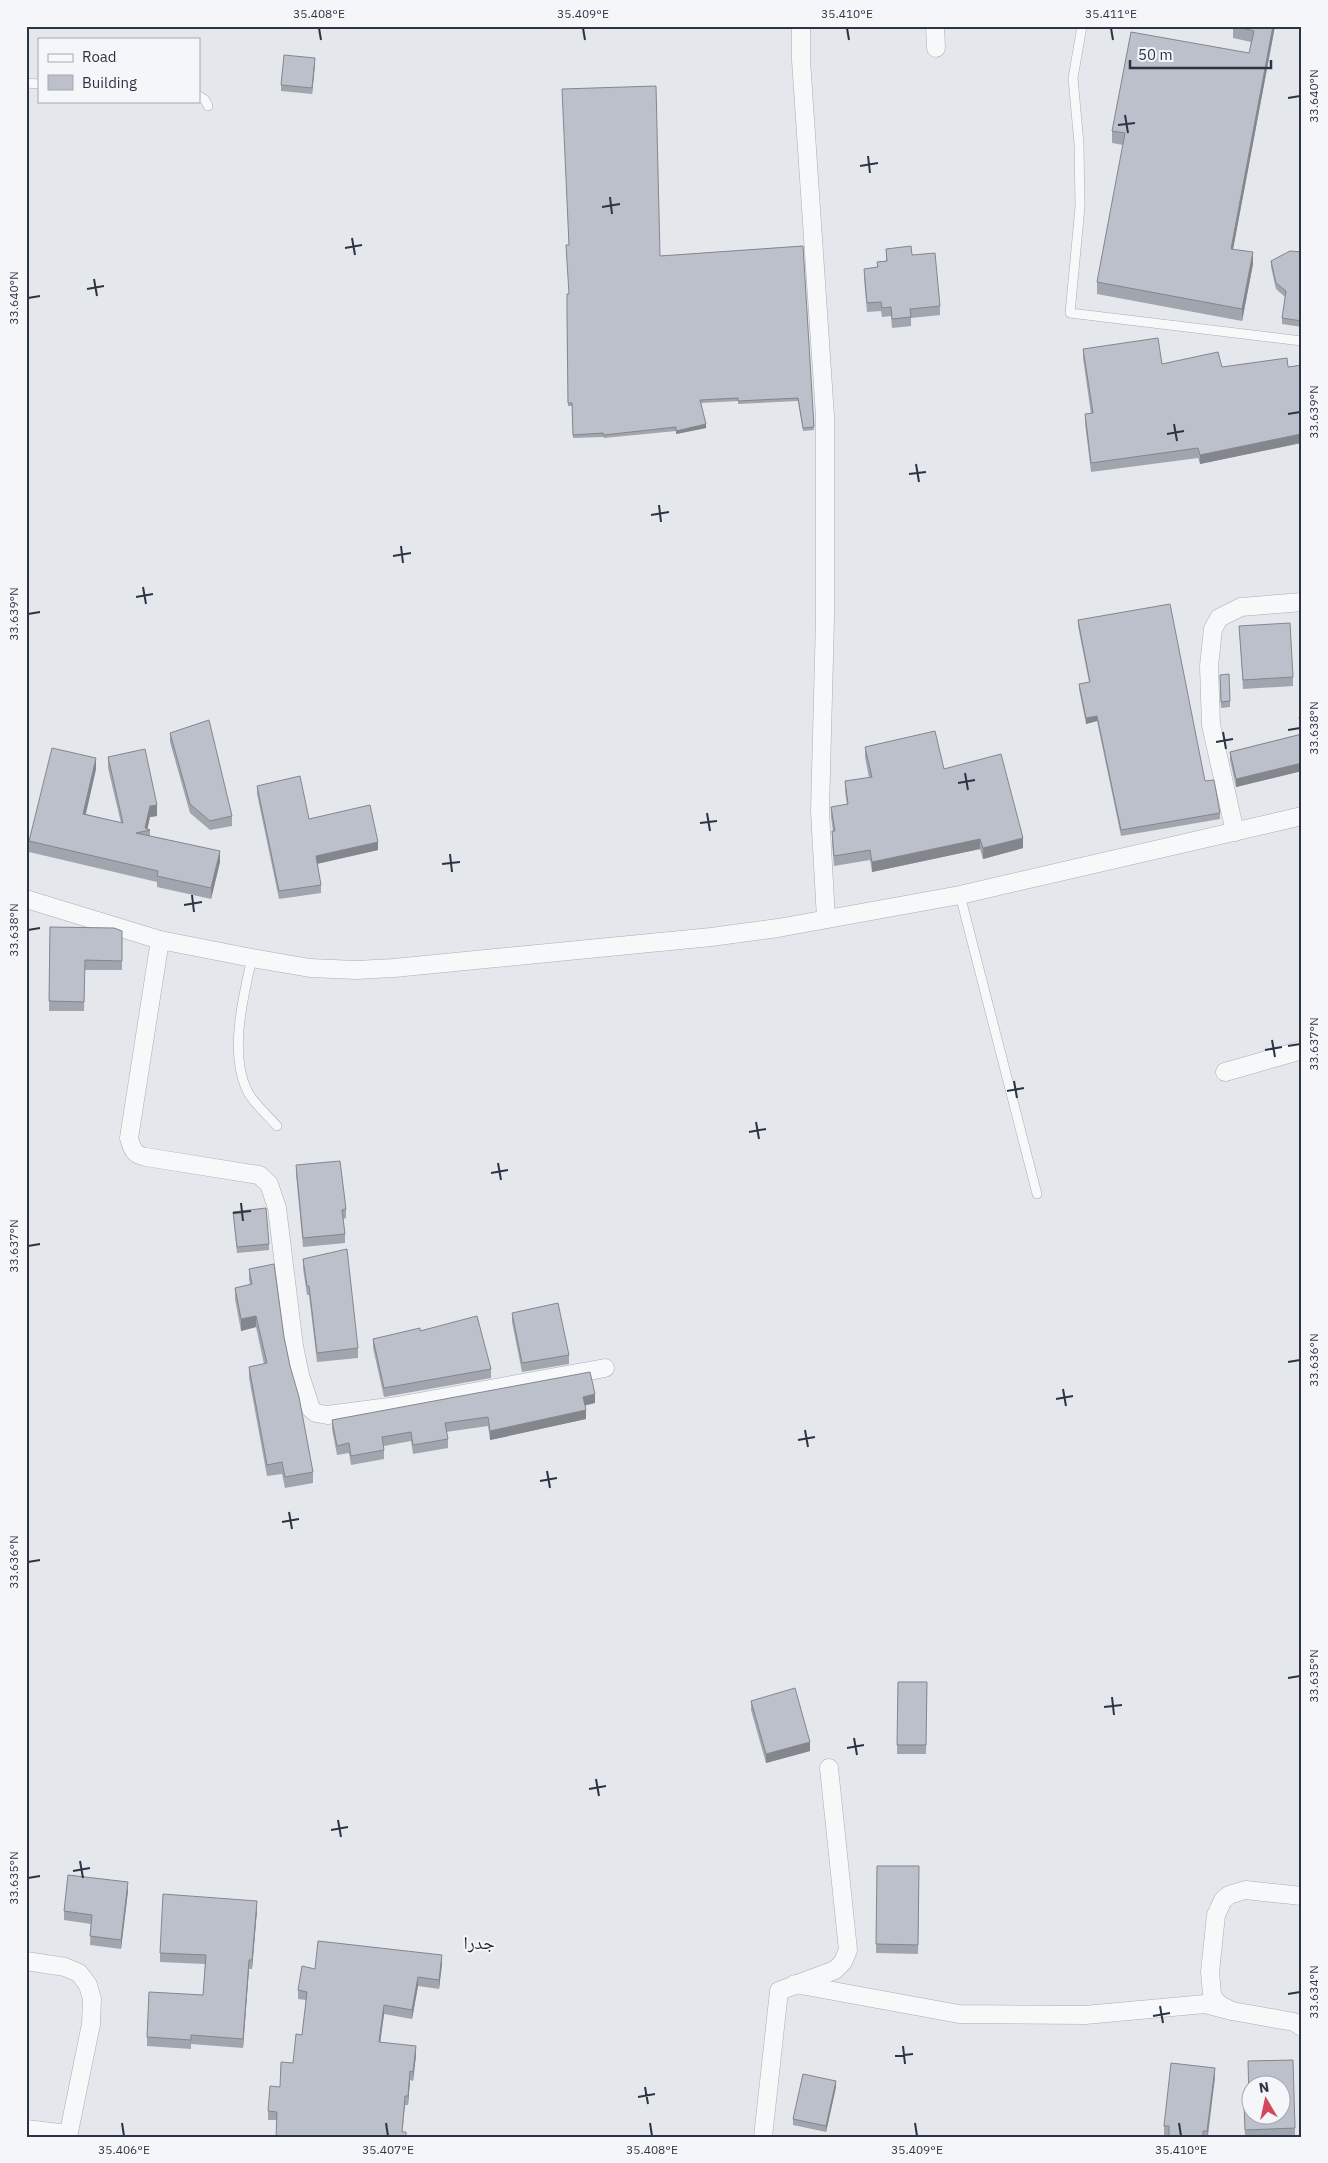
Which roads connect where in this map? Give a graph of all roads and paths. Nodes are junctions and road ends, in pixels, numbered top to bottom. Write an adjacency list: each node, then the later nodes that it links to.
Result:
1 (801, 26): 13 (street)
2 (935, 26): 4 (street)
3 (1082, 26): 7 (lane)
4 (936, 48)
5 (200, 97): 6 (lane)
6 (208, 106)
7 (1302, 340)
8 (1302, 602): 10 (street)
9 (1302, 816): 10 (street)
10 (1235, 832): 11 (street)
11 (960, 896): 13 (street); 19 (lane)
12 (26, 899): 14 (street)
13 (826, 919): 15 (street)
14 (160, 940): 15 (street); 20 (street)
15 (252, 958): 18 (lane)
16 (1302, 1050): 17 (street)
17 (1225, 1072)
18 (277, 1126)
19 (1037, 1194)
20 (605, 1368)
21 (829, 1768): 24 (street)
22 (1302, 1896): 25 (street)
23 (26, 1961): 28 (street)
24 (795, 1984): 25 (street); 29 (street)
25 (1232, 2011): 26 (street)
26 (1302, 2027)
27 (26, 2129): 28 (street)
28 (68, 2135)
29 (762, 2137)

